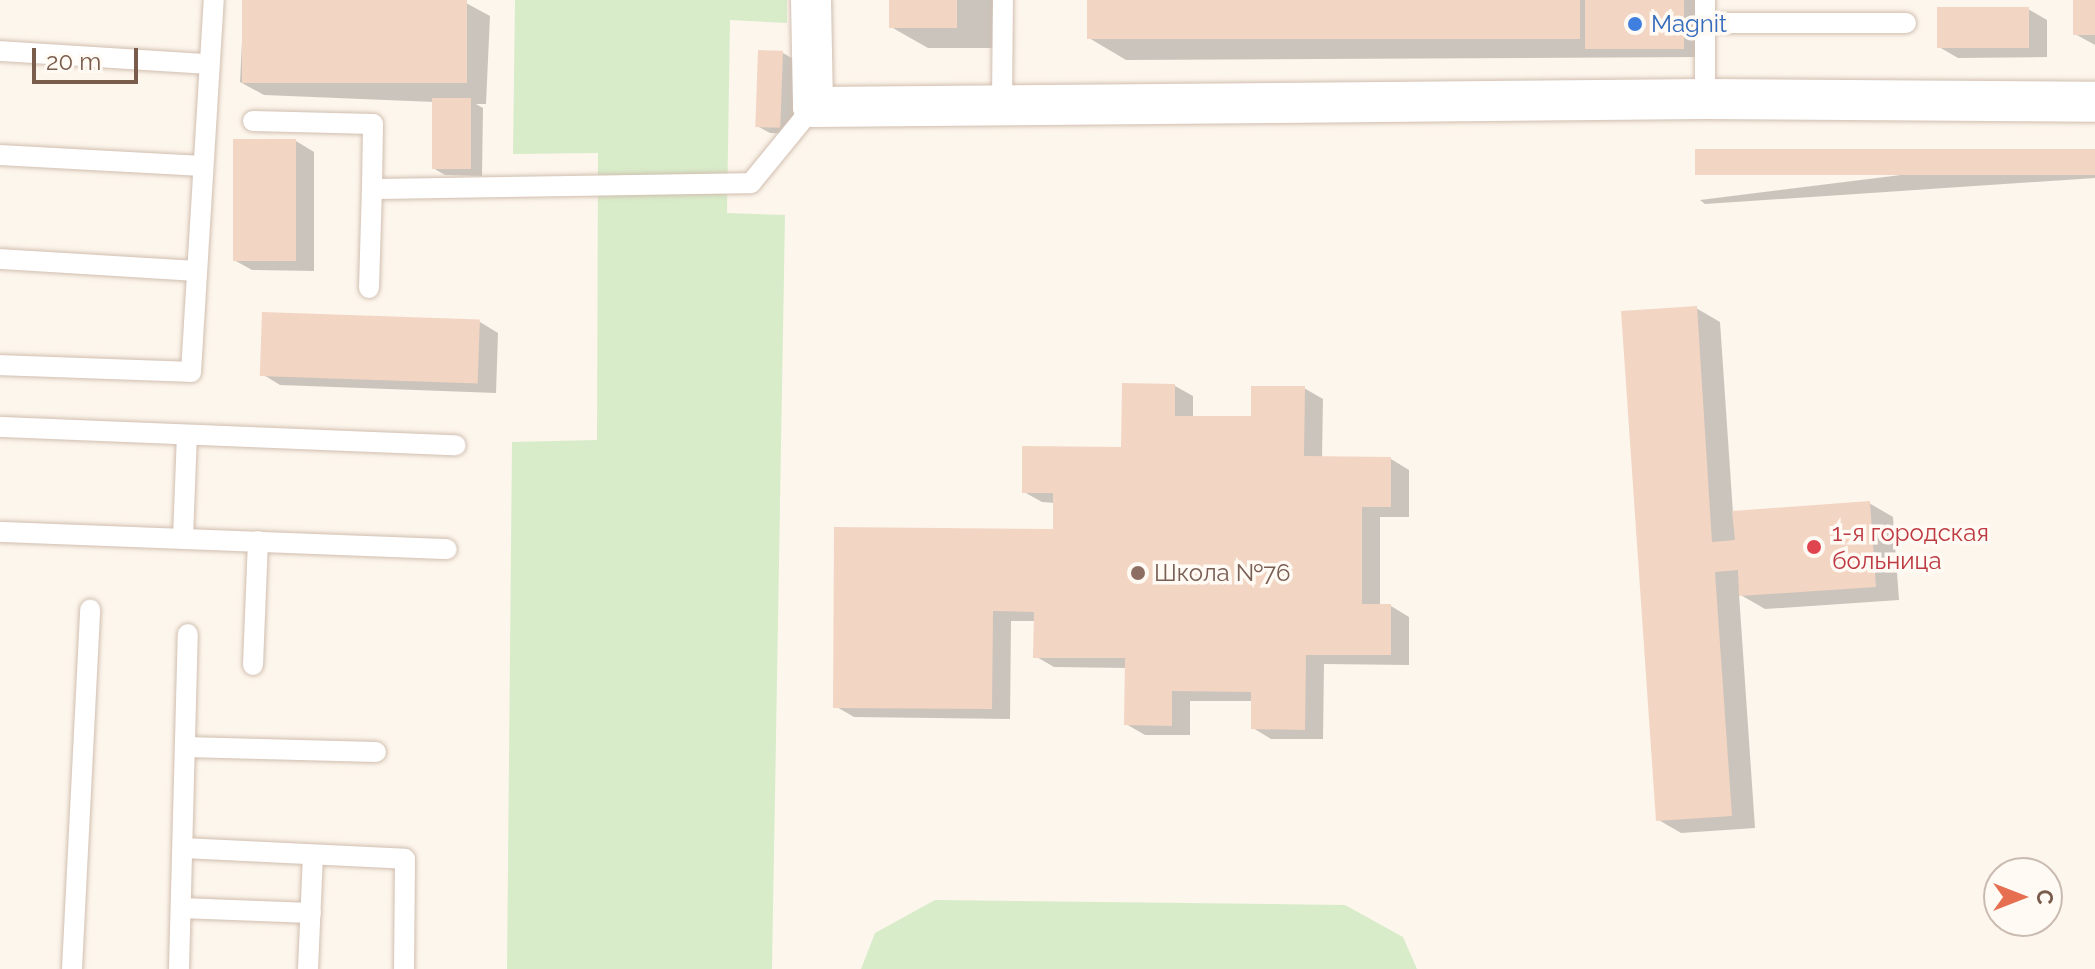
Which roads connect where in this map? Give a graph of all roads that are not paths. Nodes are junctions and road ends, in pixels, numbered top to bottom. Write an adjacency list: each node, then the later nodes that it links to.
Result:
1 (214, 0): 8 (lane)
2 (811, 0): 12 (street)
3 (1003, 0): 11 (lane)
4 (1705, 0): 5 (lane)
5 (1705, 23): 6 (lane); 9 (lane)
6 (1906, 23)
7 (0, 51): 8 (lane)
8 (207, 64): 15 (lane)
9 (1705, 99): 10 (street); 11 (street)
10 (2095, 102)
11 (1002, 106): 12 (street)
12 (813, 107): 16 (lane)
13 (253, 121): 16 (lane)
14 (0, 155): 15 (lane)
15 (202, 166): 18 (lane)
16 (372, 189): 19 (lane)
17 (0, 259): 18 (lane)
18 (195, 271): 20 (lane)
19 (369, 288)
20 (0, 365)
21 (0, 427): 22 (lane)
22 (187, 435): 23 (lane); 25 (lane)
23 (456, 445)
24 (0, 532): 25 (lane)
25 (183, 538): 26 (lane)
26 (258, 541): 27 (lane); 30 (lane)
27 (447, 549)
28 (90, 609): 37 (lane)
29 (188, 634): 31 (lane)
30 (253, 665)
31 (185, 747): 32 (lane); 33 (lane)
32 (376, 752)
33 (183, 848): 34 (lane); 35 (lane)
34 (313, 856): 36 (lane); 40 (lane)
35 (181, 908): 36 (lane); 38 (lane)
36 (311, 913): 39 (lane)
37 (72, 969)
38 (179, 969)
39 (308, 969)
40 (404, 969)

